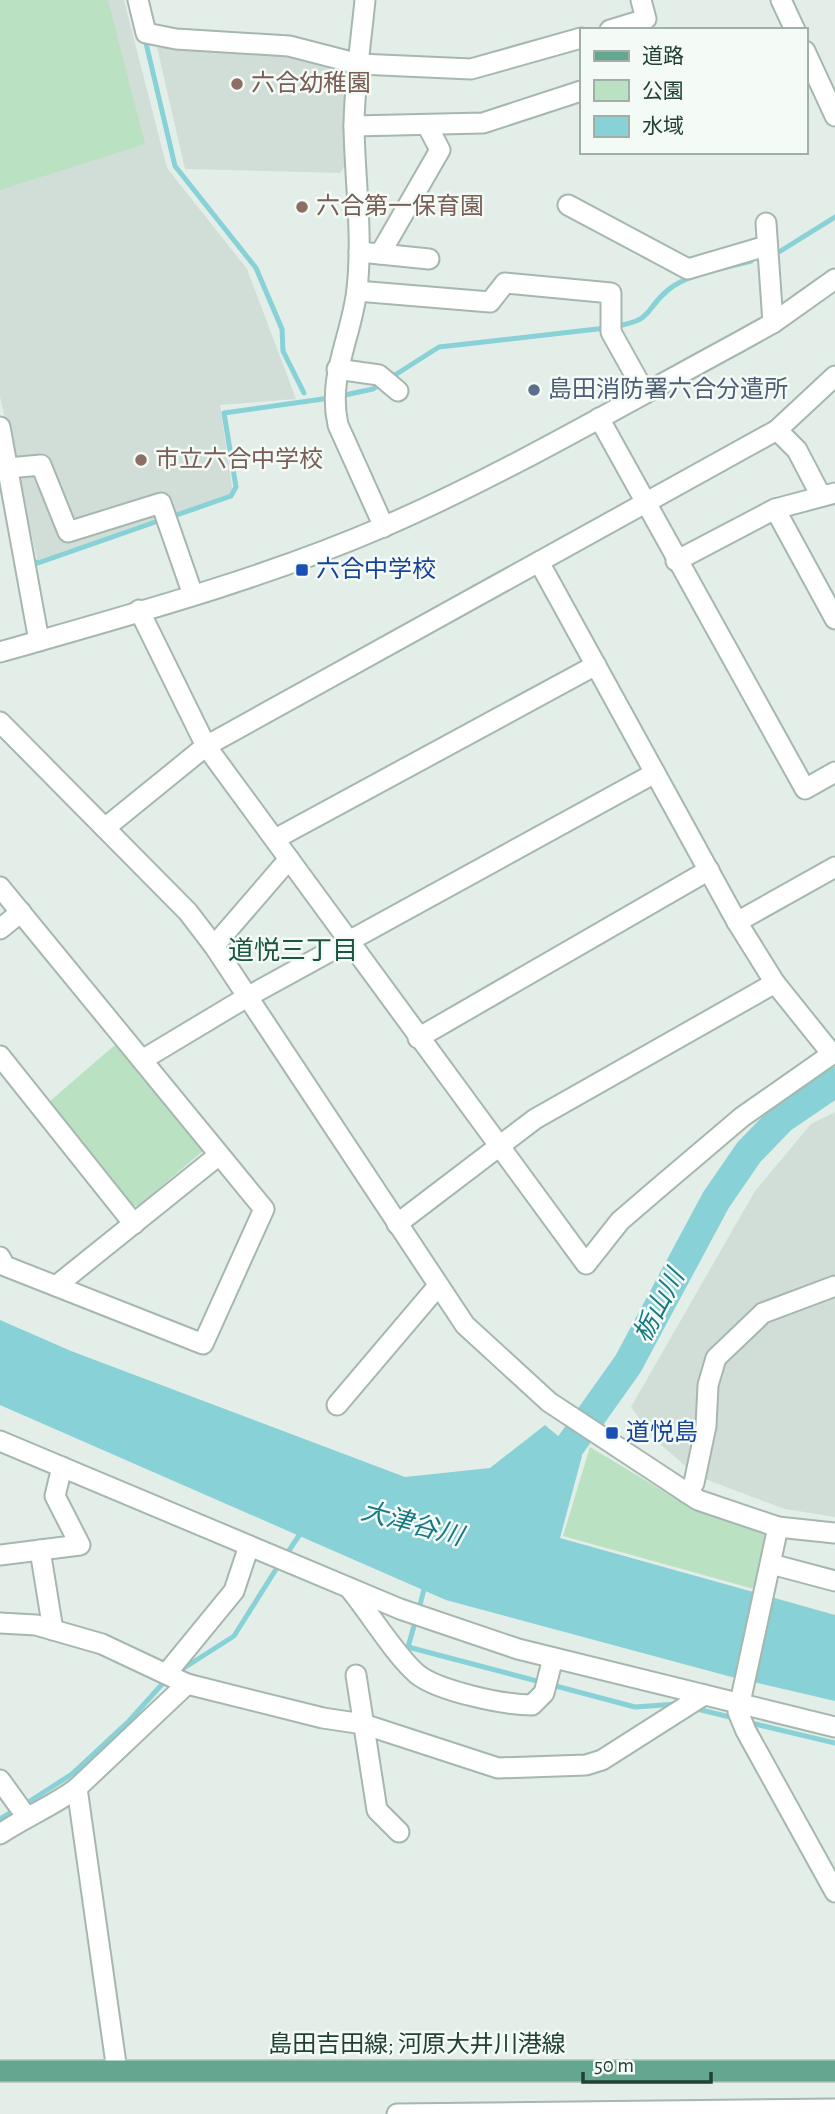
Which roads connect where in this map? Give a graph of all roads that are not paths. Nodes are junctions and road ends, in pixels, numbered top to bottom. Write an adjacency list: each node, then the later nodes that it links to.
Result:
1 (138, 0): 9 (street)
2 (365, 0): 9 (street)
3 (641, 0): 5 (street)
4 (781, 0): 6 (street)
5 (617, 28)
6 (794, 28)
7 (580, 38): 9 (street)
8 (807, 56): 11 (street)
9 (359, 64): 13 (street)
10 (580, 91): 12 (street)
11 (835, 117)
12 (427, 125): 13 (street); 18 (street)
13 (354, 126): 17 (street)
14 (568, 205): 16 (street)
15 (766, 223): 16 (street)
16 (766, 246): 22 (street)
17 (359, 252): 18 (street); 21 (street)
18 (380, 254): 19 (street)
19 (429, 259)
20 (835, 279): 22 (street)
21 (357, 291): 23 (street); 26 (street)
22 (773, 323): 26 (street)
23 (337, 369): 25 (street); 36 (street)
24 (835, 376): 29 (street)
25 (397, 390)
26 (645, 393): 27 (street)
27 (598, 418): 33 (street); 36 (street)
28 (0, 428): 30 (street)
29 (777, 430): 31 (street); 33 (street)
30 (8, 468): 32 (street); 39 (street)
31 (828, 495): 34 (street)
32 (15, 501): 35 (street); 42 (street)
33 (645, 502): 37 (street); 38 (street)
34 (775, 509): 37 (street); 41 (street)
35 (0, 515)
36 (384, 527): 39 (street)
37 (676, 561): 47 (street)
38 (539, 562): 44 (street); 46 (street)
39 (193, 595): 40 (street)
40 (139, 610): 42 (street); 46 (street)
41 (835, 619)
42 (39, 641): 43 (street)
43 (0, 652)
44 (596, 665): 48 (street); 50 (street)
45 (0, 722): 49 (street)
46 (206, 746): 49 (street); 50 (street)
47 (835, 772)
48 (656, 773): 53 (street); 58 (street)
49 (105, 828): 59 (street)
50 (275, 839): 51 (street)
51 (289, 859): 58 (street); 59 (street)
52 (835, 867): 56 (street)
53 (709, 870): 56 (street); 62 (street)
54 (0, 887): 55 (street)
55 (21, 912): 57 (street); 64 (street)
56 (737, 922): 60 (street)
57 (0, 929)
58 (348, 944): 61 (street); 62 (street)
59 (214, 946): 61 (street)
60 (775, 983): 65 (street); 65 (street)
61 (247, 997): 64 (street); 68 (street)
62 (418, 1038): 65 (street)
63 (0, 1056): 67 (street)
64 (142, 1060): 66 (street)
65 (499, 1146): 68 (street)
66 (219, 1155): 67 (street); 70 (street)
67 (134, 1224): 70 (street)
68 (397, 1224): 71 (street)
69 (0, 1257): 70 (street)
70 (56, 1286)
71 (438, 1286): 73 (street); 76 (street)
72 (835, 1286): 76 (street)
73 (337, 1405)
74 (0, 1441): 75 (street)
75 (62, 1467): 79 (street); 80 (street)
76 (687, 1493): 77 (street)
77 (778, 1527): 78 (street); 82 (street)
78 (835, 1533)
79 (249, 1546): 84 (street); 88 (street)
80 (40, 1550): 81 (street); 86 (street)
81 (0, 1555)
82 (771, 1570): 83 (street); 92 (street)
83 (835, 1581)
84 (349, 1587): 87 (street); 87 (street)
85 (0, 1623): 86 (street)
86 (53, 1630): 88 (street)
87 (553, 1658): 91 (street)
88 (166, 1674): 90 (street)
89 (356, 1675): 93 (street)
90 (187, 1684): 93 (street); 96 (street)
91 (704, 1695): 92 (street); 93 (street)
92 (739, 1704): 94 (street); 100 (street)
93 (363, 1724): 98 (street)
94 (835, 1727)
95 (0, 1780): 97 (street)
96 (77, 1788): 97 (street); 102 (street)
97 (26, 1816): 99 (street)
98 (399, 1832)
99 (0, 1834)
100 (835, 1892)
101 (0, 2071): 102 (main road, 島田吉田線; 河原大井川港線)
102 (117, 2071): 103 (main road, 島田吉田線; 河原大井川港線)
103 (835, 2071)
104 (835, 2109): 105 (street)
105 (397, 2114)

